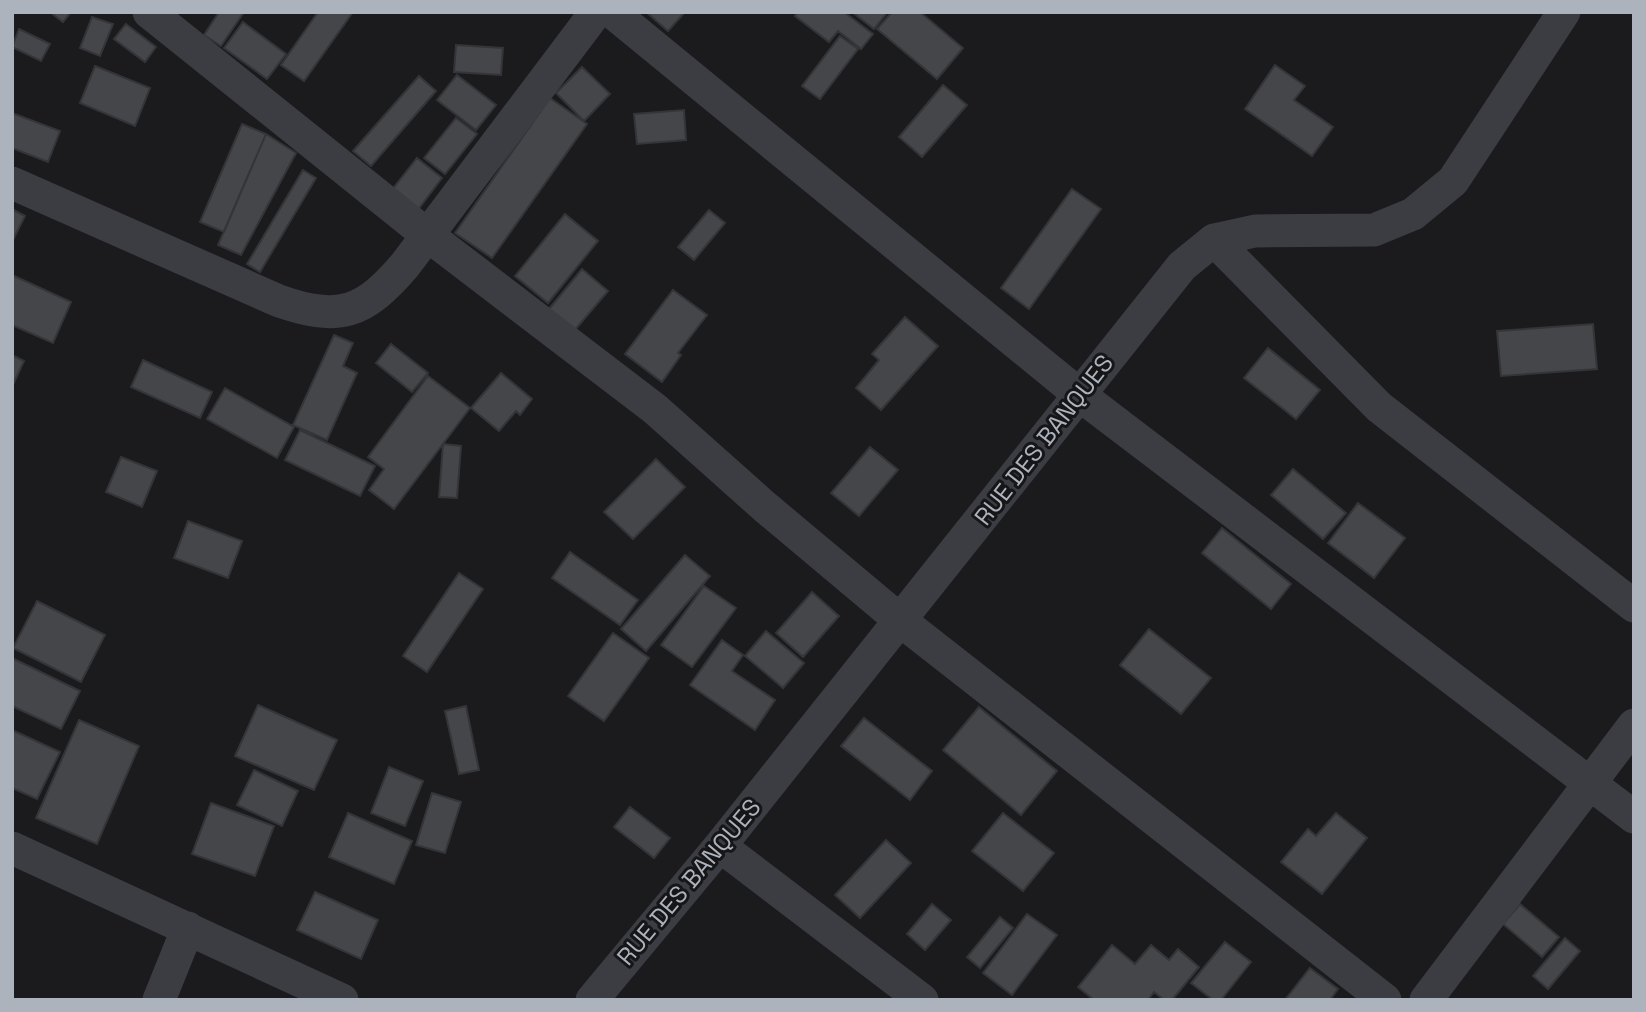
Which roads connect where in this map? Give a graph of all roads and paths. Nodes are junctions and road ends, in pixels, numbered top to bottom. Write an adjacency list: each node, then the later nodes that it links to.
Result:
1 (149, 12): 6 (street)
2 (596, 12): 6 (street)
3 (612, 12): 8 (street)
4 (1564, 12): 7 (street, RUE DES BANQUES)
5 (12, 183): 6 (street)
6 (426, 234): 10 (street)
7 (1214, 240): 8 (street, RUE DES BANQUES); 9 (street)
8 (1081, 396): 10 (street, RUE DES BANQUES); 12 (street)
9 (1634, 606)
10 (901, 621): 14 (street, RUE DES BANQUES); 21 (street)
11 (1634, 725): 12 (street)
12 (1590, 785): 13 (street); 22 (street)
13 (1634, 817)
14 (720, 846): 19 (street, RUE DES BANQUES); 20 (street)
15 (12, 848): 16 (street)
16 (188, 928): 17 (street); 18 (street)
17 (159, 1000)
18 (342, 1000)
19 (592, 1000)
20 (922, 1000)
21 (1385, 1000)
22 (1426, 1000)

